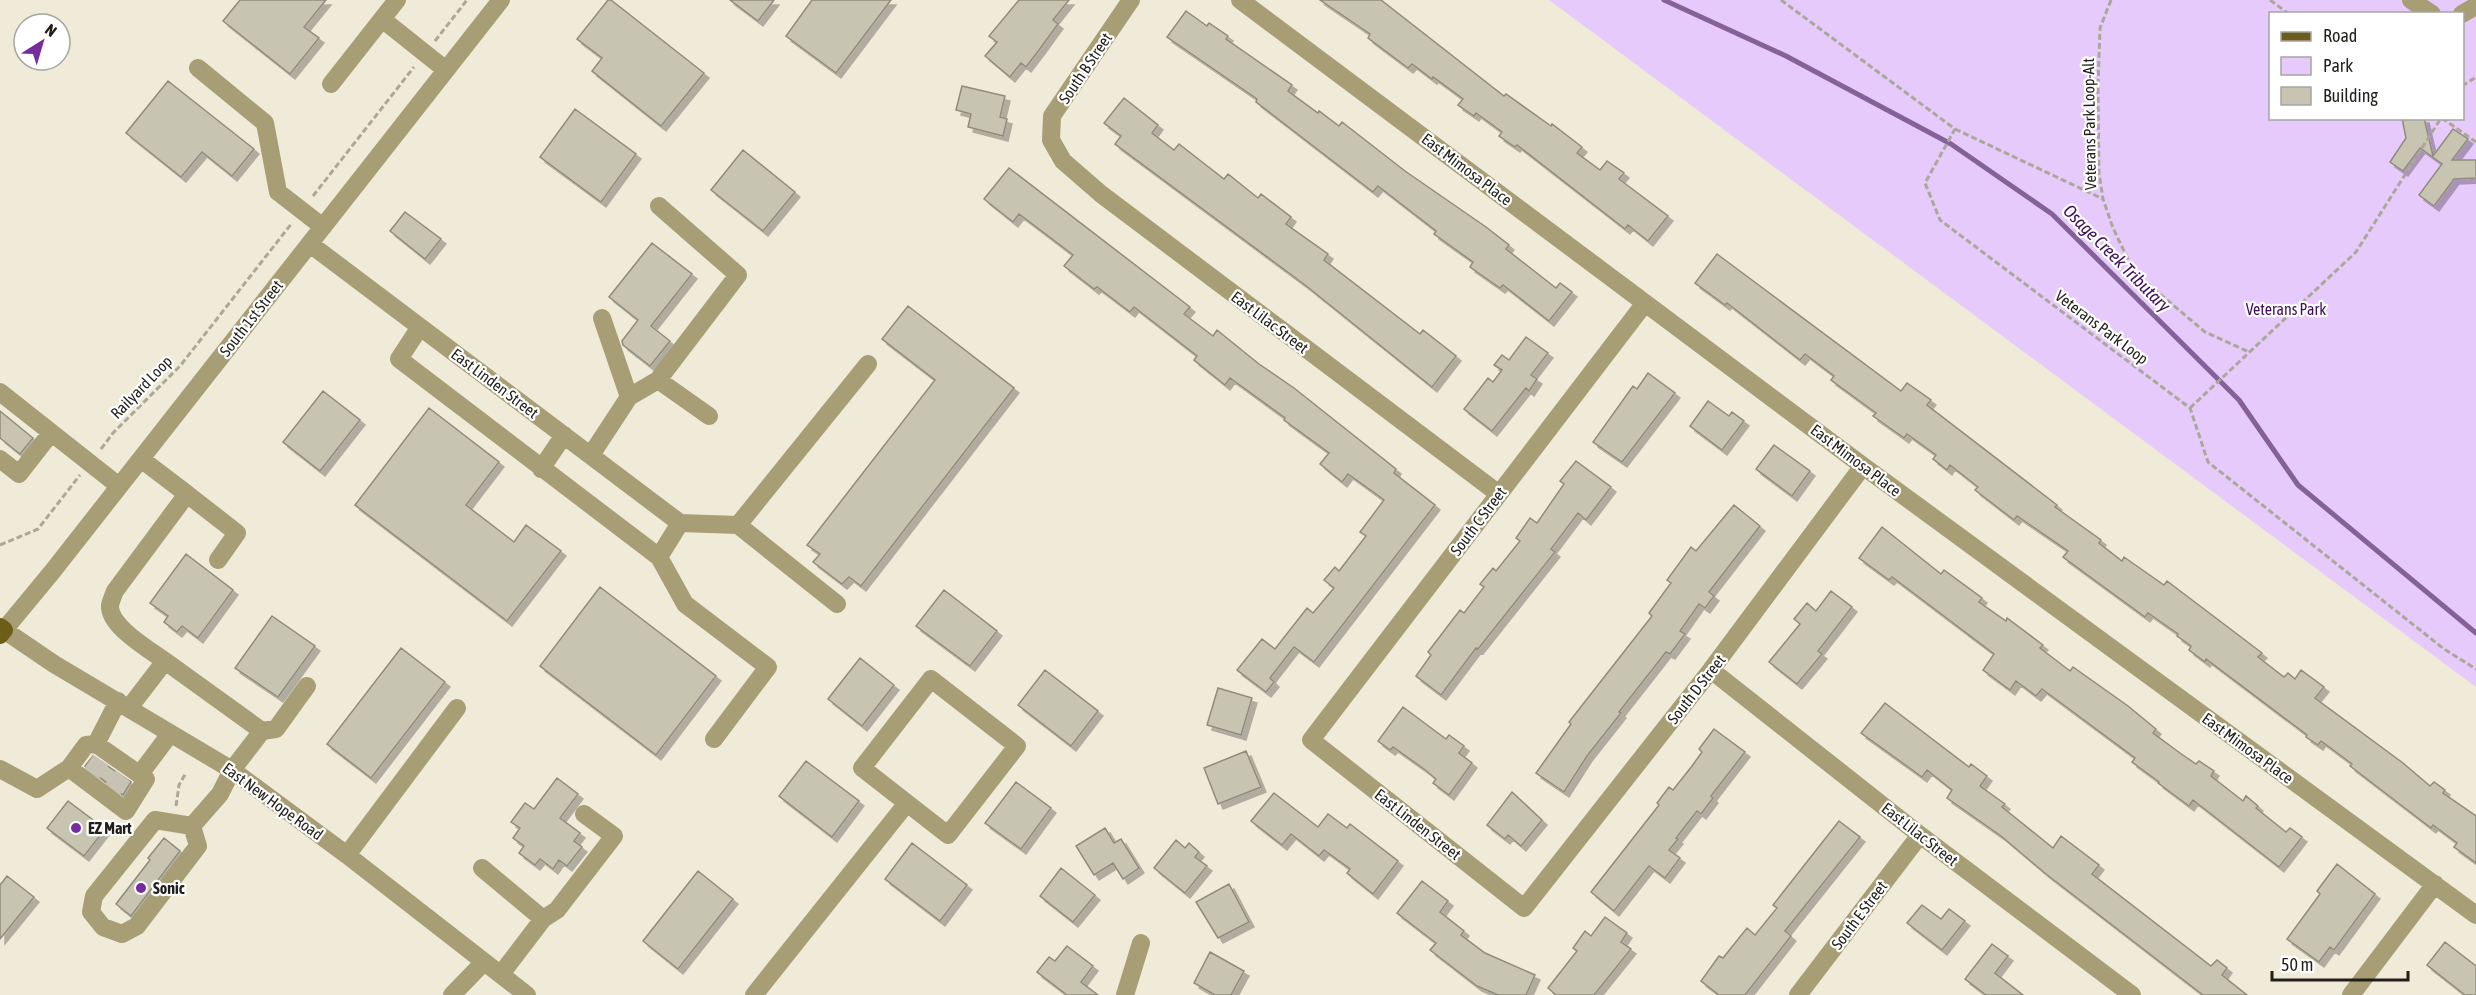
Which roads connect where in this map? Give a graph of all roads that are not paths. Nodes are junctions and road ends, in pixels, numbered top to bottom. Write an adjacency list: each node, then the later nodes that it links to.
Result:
1 (397, 0): 7 (street)
2 (501, 0): 9 (street, South 1st Street)
3 (1131, 0): 11 (street, South B Street)
4 (1240, 0): 15 (street, East Mimosa Place)
5 (2411, 0): 6 (street)
6 (2429, 12)
7 (382, 19): 9 (street); 10 (street)
8 (198, 68): 13 (street)
9 (446, 70): 13 (street, South 1st Street)
10 (330, 84)
11 (1051, 140): 32 (street, East Lilac Street)
12 (659, 206): 19 (street)
13 (323, 227): 14 (street, South 1st Street)
14 (310, 244): 17 (street, East Linden Street); 27 (street, South 1st Street)
15 (1645, 303): 28 (street, East Mimosa Place); 32 (street, South C Street)
16 (602, 318): 21 (street)
17 (420, 327): 24 (street, East Linden Street); 29 (street)
18 (868, 364): 34 (street)
19 (658, 380): 21 (street); 22 (street)
20 (0, 392): 23 (street)
21 (629, 397): 25 (street)
22 (709, 416)
23 (51, 434): 26 (street); 30 (street)
24 (564, 435): 25 (street, East Linden Street); 29 (street)
25 (591, 455): 33 (street, East Linden Street)
26 (0, 459)
27 (141, 459): 30 (street, South 1st Street); 31 (street)
28 (1863, 466): 40 (street, South D Street); 59 (street, East Mimosa Place)
29 (541, 469): 35 (street)
30 (119, 486): 38 (street, South 1st Street)
31 (187, 494): 36 (street); 39 (street)
32 (1499, 495): 47 (street, South C Street)
33 (680, 523): 34 (street); 35 (street)
34 (738, 525): 37 (street)
35 (659, 557): 46 (street)
36 (218, 560)
37 (837, 604)
38 (1, 631): 42 (street, East New Hope Road)
39 (165, 661): 42 (street); 44 (street)
40 (1711, 670): 56 (street, East Lilac Street); 60 (street, South D Street)
41 (307, 686): 44 (street)
42 (124, 704): 45 (street, East New Hope Road); 48 (street)
43 (457, 708): 57 (street)
44 (262, 731): 52 (street)
45 (170, 734): 51 (street); 52 (street, East New Hope Road)
46 (714, 739)
47 (1311, 740): 60 (street, East Linden Street)
48 (102, 751): 49 (street); 51 (street)
49 (69, 768): 50 (street); 51 (street)
50 (0, 769)
51 (131, 771)
52 (232, 771): 55 (street); 57 (street, East New Hope Road)
53 (907, 803): 53 (street); 68 (street)
54 (584, 814): 62 (street)
55 (192, 826): 55 (street)
56 (1920, 835): 70 (street, South E Street); 71 (street, East Lilac Street)
57 (347, 855): 64 (street, East New Hope Road)
58 (482, 868): 62 (street)
59 (2435, 884): 61 (street, East Mimosa Place); 72 (street)
60 (1524, 908)
61 (2476, 915)
62 (543, 919): 65 (street)
63 (1141, 943): 69 (street)
64 (484, 962): 65 (street, East New Hope Road); 66 (street)
65 (501, 974): 67 (street, East New Hope Road)
66 (452, 995)
67 (527, 995)
68 (754, 995)
69 (1125, 995)
70 (1798, 995)
71 (2132, 995)
72 (2351, 995)

